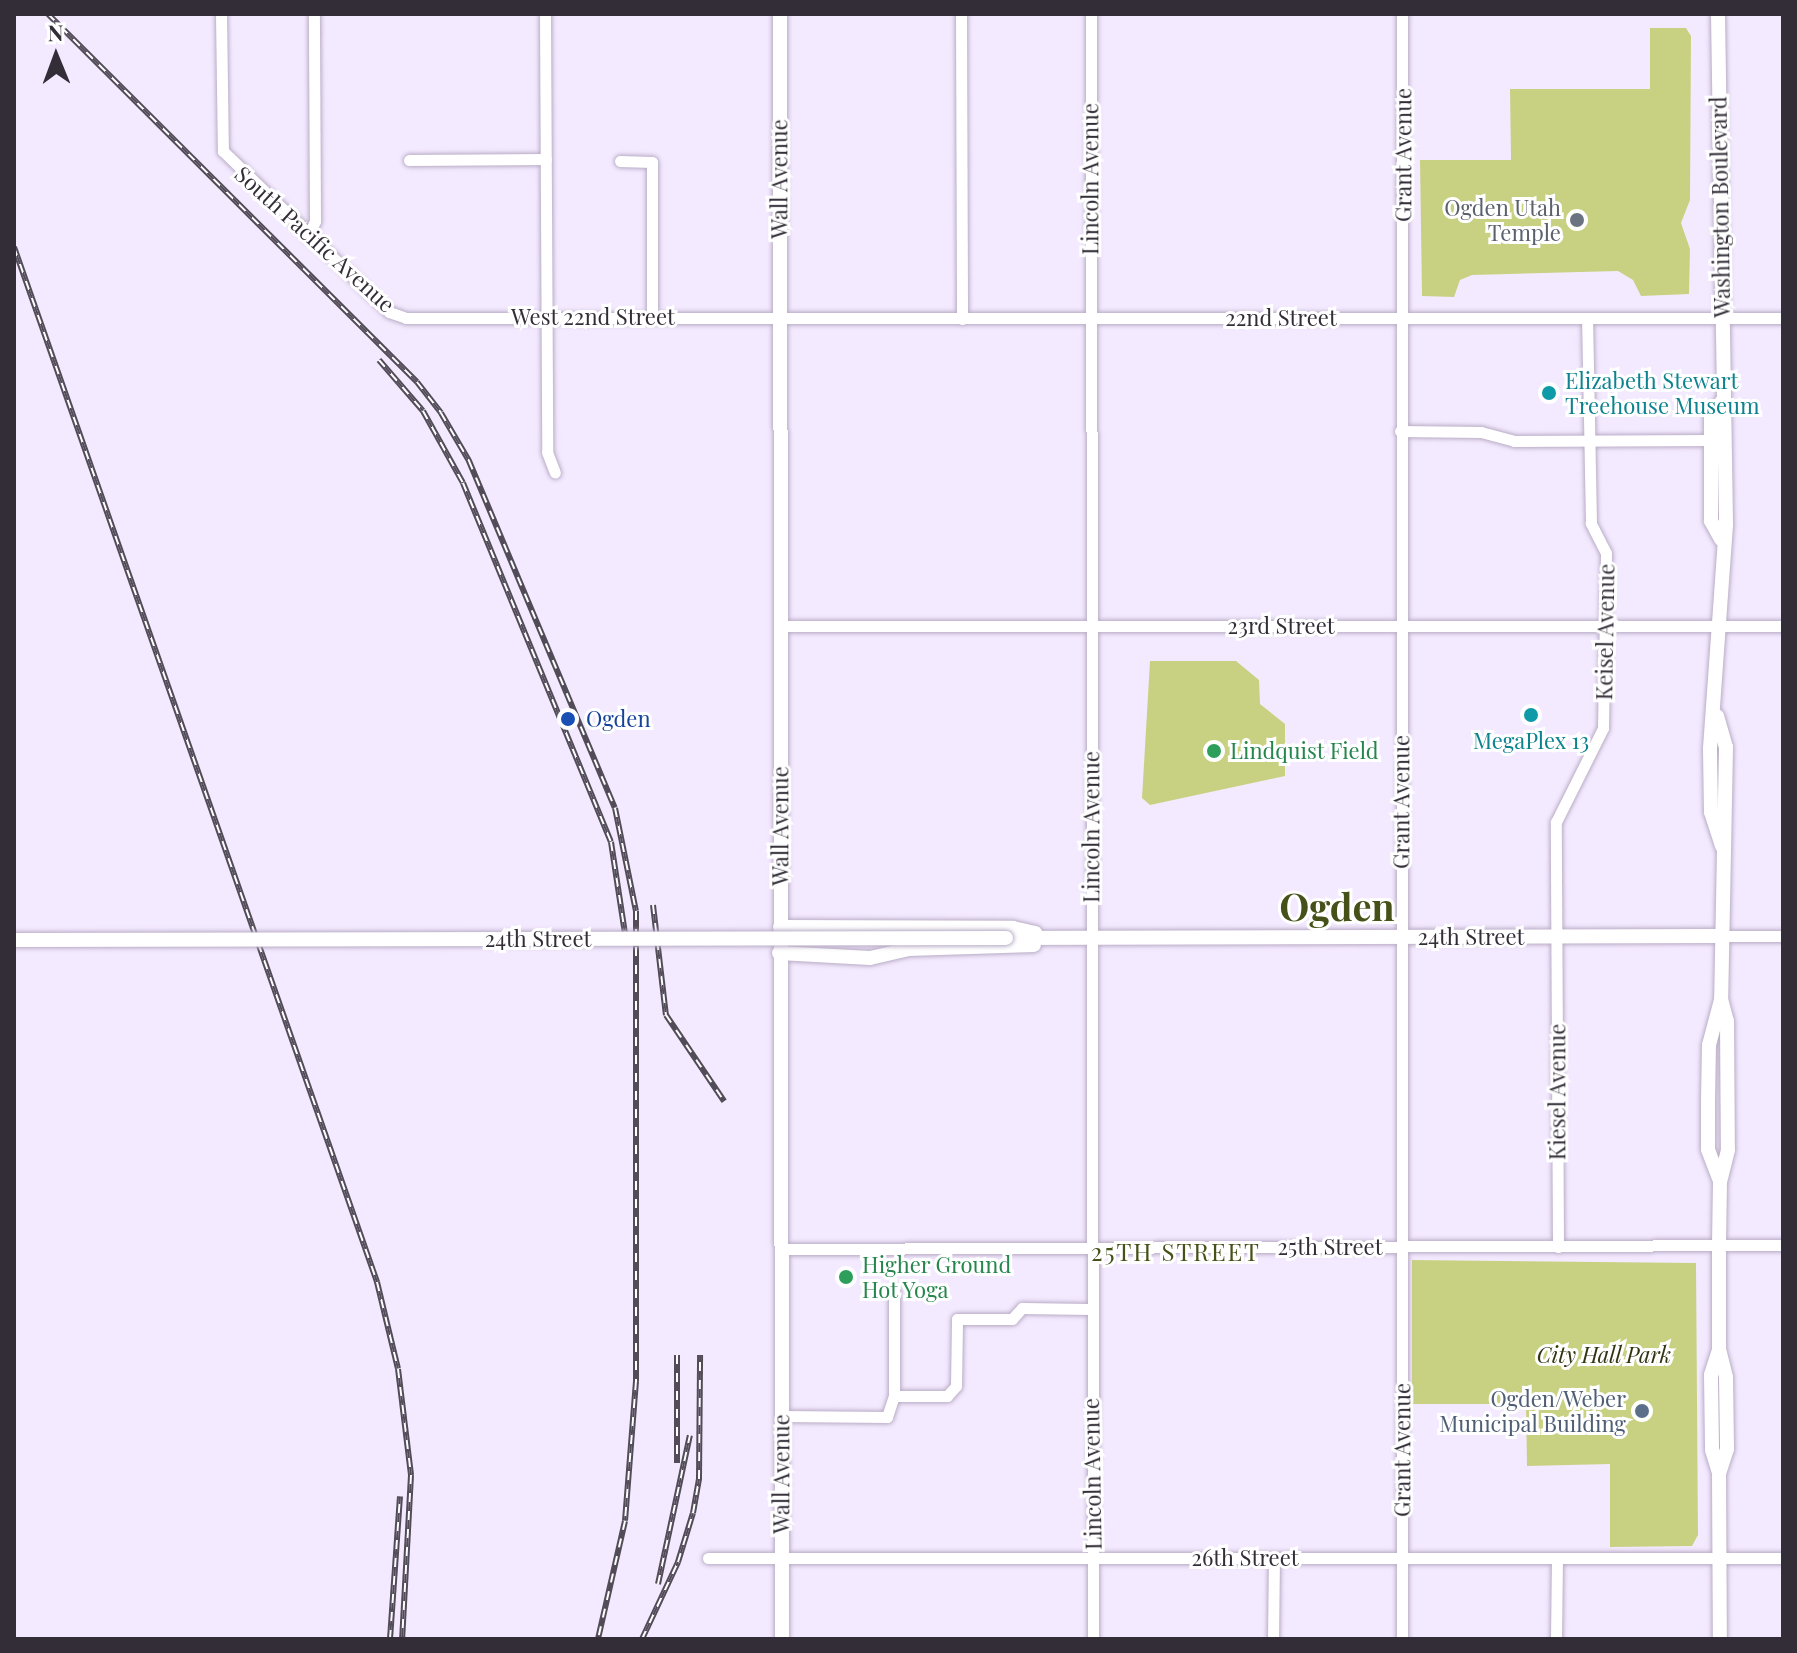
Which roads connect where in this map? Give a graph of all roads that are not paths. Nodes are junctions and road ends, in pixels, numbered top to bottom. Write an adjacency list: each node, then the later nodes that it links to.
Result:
1 (221, 14): 12 (street, South Pacific Avenue)
2 (314, 14): 12 (street)
3 (545, 14): 9 (street)
4 (780, 14): 15 (main road, Wall Avenue)
5 (961, 14): 22 (street)
6 (1091, 14): 17 (street, Lincoln Avenue)
7 (1402, 14): 18 (street, Grant Avenue)
8 (1718, 14): 20 (main road, Washington Boulevard)
9 (546, 159): 10 (street); 14 (street)
10 (409, 160)
11 (620, 161): 13 (street)
12 (308, 236): 16 (street, South Pacific Avenue)
13 (652, 316): 14 (street, West 22nd Street); 15 (street, West 22nd Street)
14 (546, 317): 16 (street, West 22nd Street); 27 (street)
15 (779, 317): 22 (street, 22nd Street); 30 (main road, Wall Avenue)
16 (406, 318)
17 (1091, 318): 18 (street, 22nd Street); 22 (street, 22nd Street); 31 (street, Lincoln Avenue)
18 (1401, 318): 19 (street, 22nd Street); 24 (street, Grant Avenue)
19 (1587, 318): 20 (street, 22nd Street); 26 (street, Keisel Avenue)
20 (1722, 318): 21 (street, 22nd Street); 23 (main road, Washington Boulevard)
21 (1783, 318)
22 (962, 319)
23 (1722, 401): 25 (main road, Washington Boulevard); 28 (main road, Washington Boulevard)
24 (1400, 431): 26 (street); 32 (street, Grant Avenue)
25 (1711, 440): 26 (street); 28 (main road, Washington Boulevard)
26 (1587, 441): 33 (street, Keisel Avenue)
27 (555, 473)
28 (1721, 539): 29 (main road, Washington Boulevard)
29 (1718, 625): 33 (street, 23rd Street); 34 (street, 23rd Street); 36 (main road, Washington Boulevard)
30 (780, 626): 31 (street, 23rd Street); 35 (main road, Wall Avenue)
31 (1092, 626): 32 (street, 23rd Street); 41 (street, Lincoln Avenue)
32 (1400, 626): 33 (street, 23rd Street); 38 (street, Grant Avenue)
33 (1605, 626): 39 (street, Keisel Avenue)
34 (1783, 626)
35 (780, 927): 40 (main road, 24th Street); 43 (main road, Wall Avenue)
36 (1721, 936): 37 (street, 24th Street); 39 (main road, 24th Street); 47 (main road, Washington Boulevard)
37 (1783, 936)
38 (1403, 937): 39 (main road, 24th Street); 41 (main road, 24th Street); 45 (street, Grant Avenue)
39 (1556, 937): 46 (street, Kiesel Avenue)
40 (1062, 939): 41 (main road, 24th Street); 42 (main road, 24th Street, bridge); 43 (main road, 24th Street)
41 (1091, 939): 48 (street, Lincoln Avenue)
42 (14, 940)
43 (779, 953): 49 (main road, Wall Avenue)
44 (1783, 1245): 47 (street, 25th Street)
45 (1402, 1247): 46 (street, 25th Street); 48 (street, 25th Street); 58 (street, Grant Avenue)
46 (1558, 1247): 47 (street, 25th Street)
47 (1719, 1247): 60 (main road, Washington Boulevard)
48 (1090, 1248): 49 (street, 25th Street); 51 (street, Lincoln Avenue)
49 (781, 1249): 53 (main road, Wall Avenue)
50 (894, 1290): 52 (street)
51 (1090, 1309): 52 (street); 56 (street, Lincoln Avenue)
52 (894, 1396): 53 (street)
53 (781, 1416): 55 (main road, Wall Avenue)
54 (708, 1558): 55 (street, 26th Street)
55 (781, 1558): 56 (street, 26th Street); 62 (main road, Wall Avenue)
56 (1093, 1558): 57 (street, 26th Street); 63 (street, Lincoln Avenue)
57 (1274, 1558): 58 (street, 26th Street); 64 (street)
58 (1402, 1558): 59 (street, 26th Street); 65 (street, Grant Avenue)
59 (1557, 1558): 60 (street, 26th Street); 66 (street)
60 (1719, 1558): 61 (street, 26th Street); 67 (main road, Washington Boulevard)
61 (1783, 1558)
62 (782, 1639)
63 (1093, 1639)
64 (1273, 1639)
65 (1402, 1639)
66 (1556, 1639)
67 (1720, 1639)

